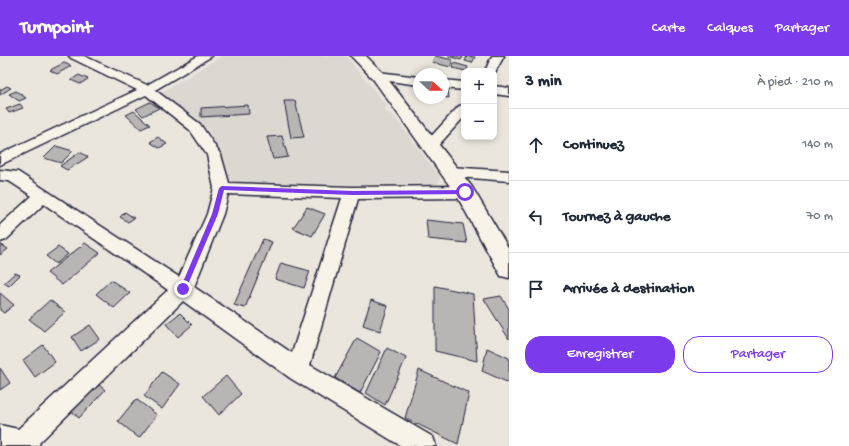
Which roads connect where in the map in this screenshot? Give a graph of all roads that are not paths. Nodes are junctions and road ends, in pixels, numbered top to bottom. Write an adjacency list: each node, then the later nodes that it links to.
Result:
1 (75, 56): 11 (street)
2 (179, 56): 5 (street)
3 (358, 56): 7 (main road)
4 (498, 56): 6 (street)
5 (201, 59): 11 (street)
6 (492, 68)
7 (378, 76): 8 (street); 15 (main road)
8 (413, 80)
9 (449, 85): 10 (street)
10 (461, 86)
11 (147, 90): 16 (street); 21 (street)
12 (497, 90): 13 (street)
13 (509, 92)
14 (461, 112): 15 (street)
15 (431, 145): 18 (main road)
16 (21, 150): 17 (street); 19 (street)
17 (0, 160)
18 (450, 172): 20 (street); 22 (main road)
19 (7, 176): 24 (street)
20 (509, 176)
21 (222, 188): 23 (street); 27 (street)
22 (465, 192): 23 (street); 26 (main road)
23 (352, 193): 28 (street)
24 (44, 196): 25 (street); 27 (street)
25 (0, 235)
26 (509, 269)
27 (183, 289): 28 (street); 29 (street)
28 (298, 370): 30 (street)
29 (17, 442)
30 (424, 446)

